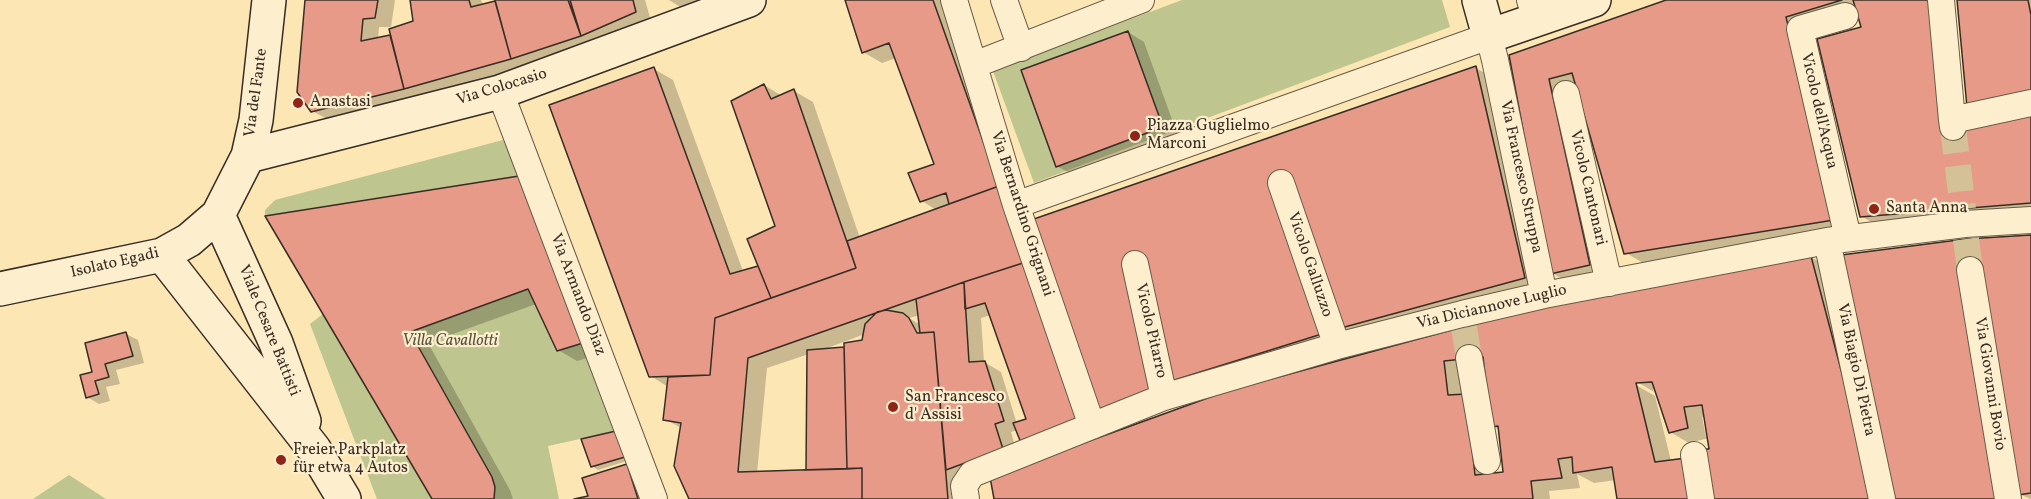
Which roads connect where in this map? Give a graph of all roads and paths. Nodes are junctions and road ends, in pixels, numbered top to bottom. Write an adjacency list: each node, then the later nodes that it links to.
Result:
1 (269, 0): 17 (street, Via del Fante)
2 (749, 0): 14 (street, Via Colocasio)
3 (954, 0): 13 (street, Via Bernardino Grignani)
4 (1004, 0): 11 (street)
5 (1141, 0): 11 (street)
6 (1479, 0): 12 (street)
7 (1594, 0): 9 (street)
8 (1941, 0): 16 (street)
9 (1533, 10): 12 (street)
10 (1845, 16): 22 (street, Vicolo dell'Acqua)
11 (1021, 48): 13 (street)
12 (1492, 48): 19 (street); 28 (street, Via Francesco Struppa)
13 (974, 65): 19 (street, Via Bernardino Grignani)
14 (500, 92): 17 (street, Via Colocasio); 37 (street, Via Armando Diaz)
15 (1566, 94): 26 (street, Vicolo Cantonari)
16 (2031, 103)
17 (248, 156): 20 (street, Via del Fante)
18 (1281, 183): 29 (street, Vicolo Galluzzo)
19 (1016, 205): 32 (street, Via Bernardino Grignani)
20 (218, 215): 23 (street, Isolato Egadi); 33 (street, Viale Cesare Battisti)
21 (2031, 220): 22 (street, Via Diciannove Luglio)
22 (1838, 239): 26 (street, Via Diciannove Luglio); 40 (street, Via Biagio Di Pietra)
23 (162, 255): 27 (street, Isolato Egadi); 33 (street, Viale Cesare Battisti)
24 (1135, 264): 31 (street, Vicolo Pitarro)
25 (1970, 270): 41 (street, Via Giovanni Bovio)
26 (1609, 282): 28 (street, Via Diciannove Luglio)
27 (0, 289)
28 (1544, 295): 29 (street, Via Diciannove Luglio)
29 (1337, 346): 31 (street, Via Diciannove Luglio)
30 (1469, 358): 35 (street)
31 (1164, 397): 32 (street, Via Diciannove Luglio)
32 (1092, 426): 38 (street, Via Diciannove Luglio)
33 (314, 448): 36 (street, Viale Cesare Battisti)
34 (1694, 455): 39 (street)
35 (1487, 461)
36 (344, 499)
37 (654, 499)
38 (966, 499)
39 (1701, 499)
40 (1882, 499)
41 (2008, 499)

